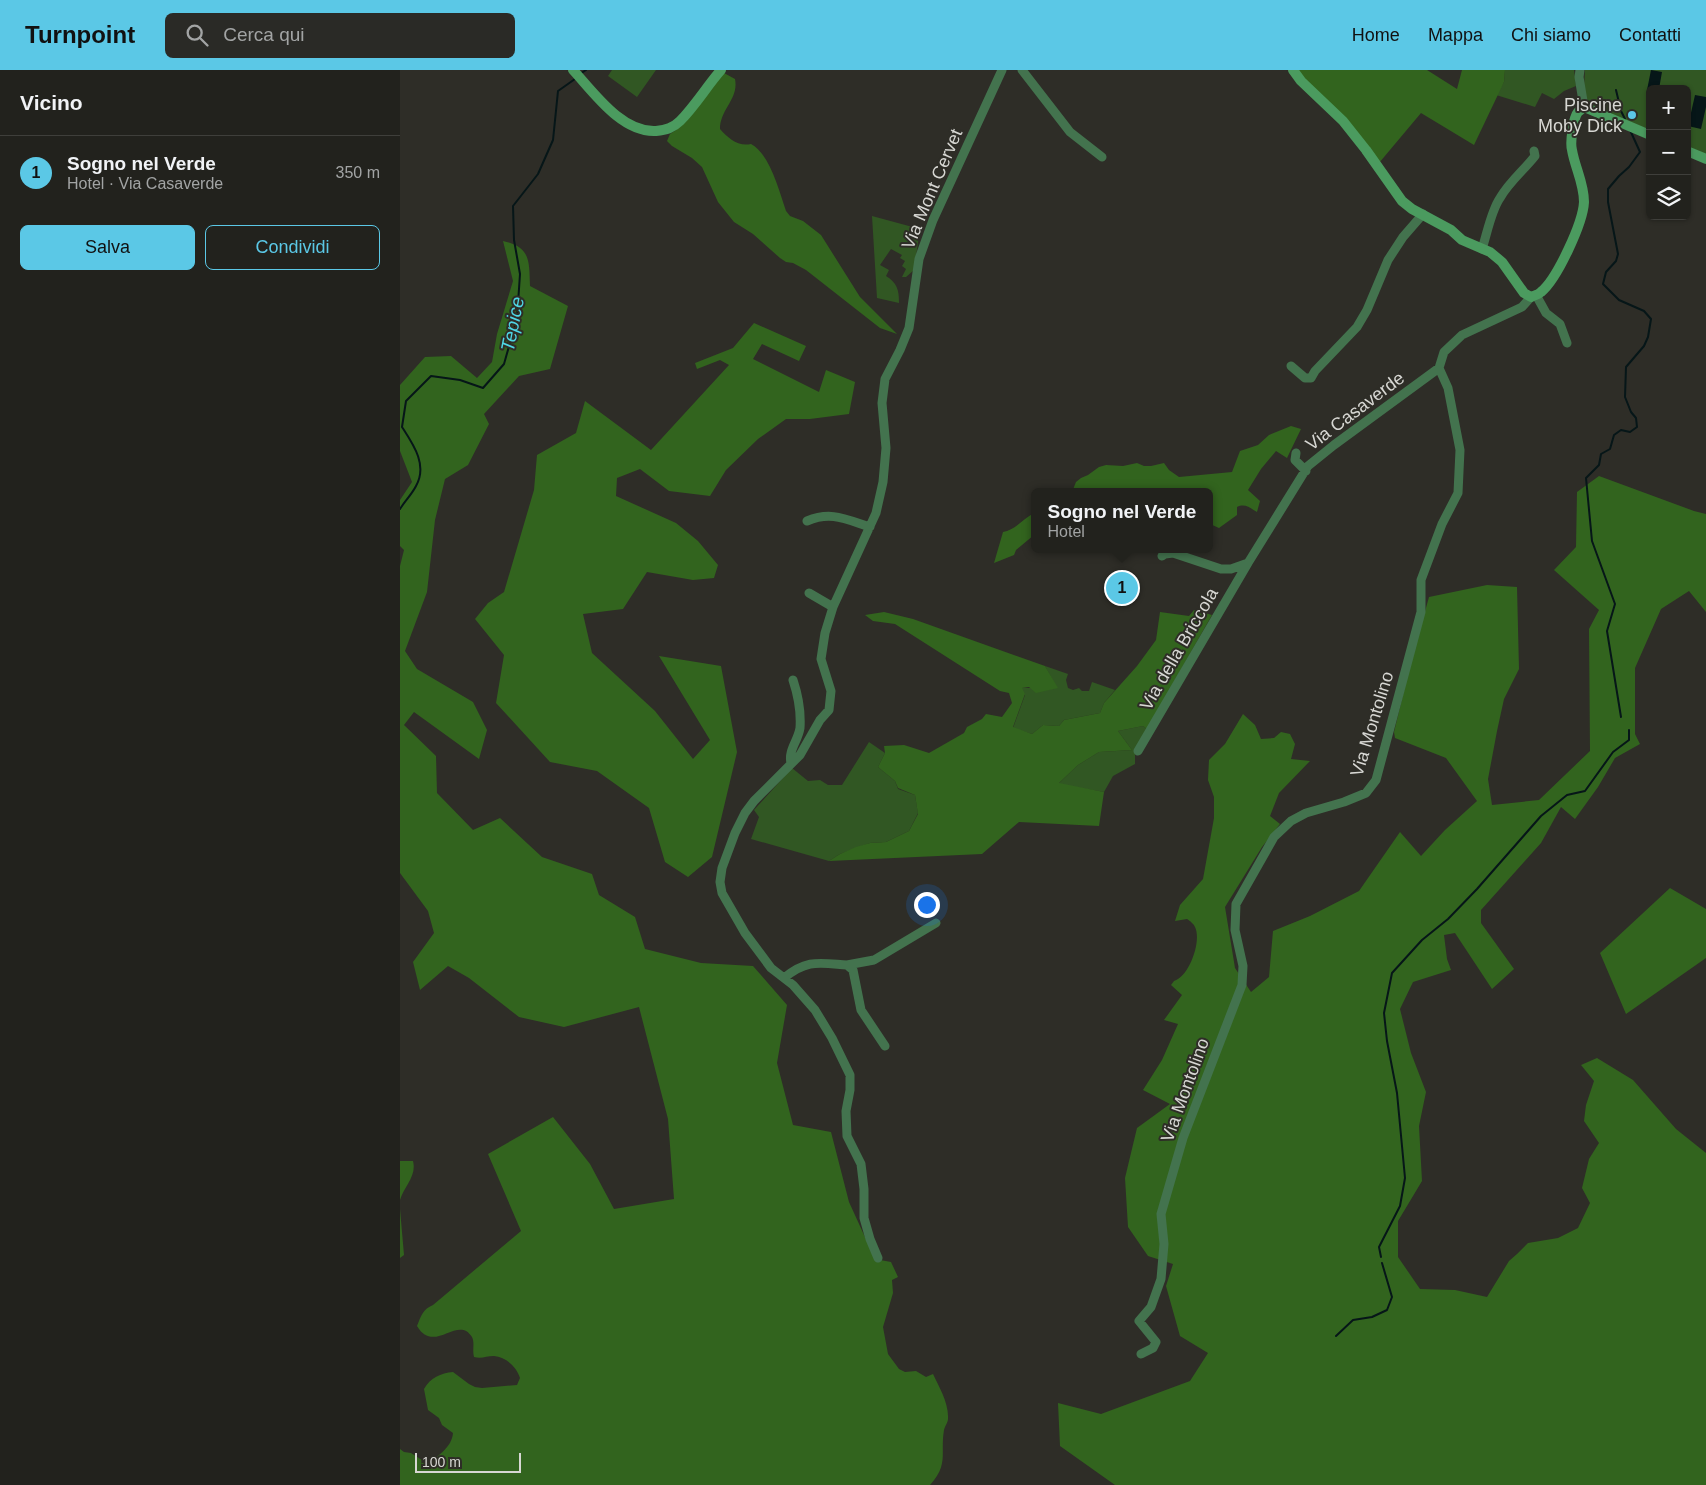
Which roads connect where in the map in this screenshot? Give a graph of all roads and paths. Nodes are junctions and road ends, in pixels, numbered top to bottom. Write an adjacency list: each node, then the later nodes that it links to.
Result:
1 (573, 70): 2 (street)
2 (721, 70)
3 (1002, 70): 22 (street, Via Mont Cervet)
4 (1022, 70): 11 (street)
5 (1293, 70): 13 (street)
6 (1580, 70): 7 (street)
7 (1584, 107): 8 (street); 15 (street)
8 (1646, 133)
9 (1534, 151): 14 (street)
10 (1691, 152): 12 (street)
11 (1102, 157)
12 (1706, 158)
13 (1423, 214): 14 (street); 17 (street)
14 (1482, 249): 15 (street)
15 (1533, 296): 16 (street); 18 (street, Via Casaverde)
16 (1567, 343)
17 (1290, 366)
18 (1440, 368): 20 (street, Via Casaverde); 35 (street, Via Montolino)
19 (1296, 453): 20 (street)
20 (1306, 471): 24 (street, Via Casaverde)
21 (806, 521): 22 (street)
22 (870, 527): 26 (street, Via Mont Cervet)
23 (1162, 556): 24 (street)
24 (1248, 563): 28 (street, Via della Briccola)
25 (809, 593): 26 (street)
26 (832, 607): 29 (street, Via Mont Cervet)
27 (794, 680): 29 (street)
28 (1138, 751)
29 (791, 763): 32 (street, Via Mont Cervet)
30 (936, 923): 31 (street)
31 (847, 965): 32 (street); 33 (street)
32 (784, 978): 34 (street, Via Mont Cervet)
33 (885, 1046)
34 (878, 1258)
35 (1141, 1354)

